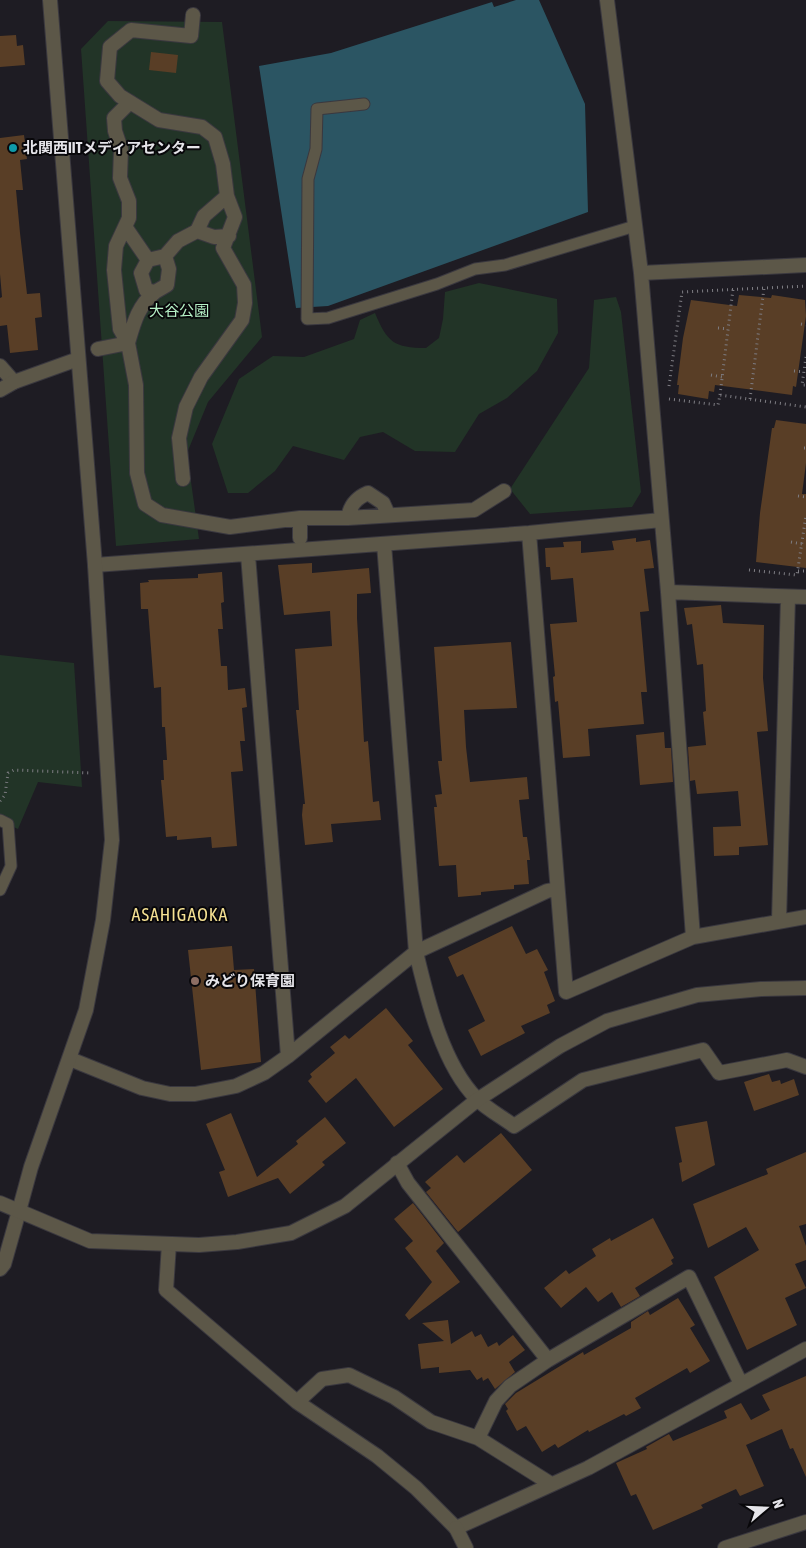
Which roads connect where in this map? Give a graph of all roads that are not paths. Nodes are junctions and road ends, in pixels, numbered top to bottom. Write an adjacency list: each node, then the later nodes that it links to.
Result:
1 (50, 0): 18 (street)
2 (607, 0): 7 (street)
3 (193, 15): 4 (street)
4 (130, 102): 6 (street); 8 (street)
5 (364, 104): 7 (lane)
6 (227, 196): 9 (street); 10 (street)
7 (635, 226): 14 (street)
8 (126, 228): 12 (street); 16 (street)
9 (197, 231): 10 (street); 11 (street)
10 (229, 236): 22 (street)
11 (166, 256): 12 (street); 15 (street)
12 (148, 260): 15 (street)
13 (806, 264): 14 (street)
14 (640, 273): 27 (street)
15 (155, 292): 16 (street)
16 (128, 342): 17 (street); 25 (street)
17 (98, 349)
18 (78, 359): 20 (street); 32 (street)
19 (0, 366): 20 (street)
20 (14, 382): 21 (street)
21 (0, 390)
22 (182, 479)
23 (504, 491): 24 (street)
24 (388, 514): 26 (street); 26 (street)
25 (300, 518): 26 (street); 29 (street)
26 (348, 518)
27 (661, 520): 28 (street); 33 (street)
28 (529, 533): 30 (street); 37 (street)
29 (300, 538)
30 (384, 544): 31 (street); 42 (street)
31 (248, 555): 32 (street); 44 (street)
32 (95, 565): 45 (street)
33 (668, 592): 34 (street); 41 (street)
34 (788, 597): 35 (street); 40 (street)
35 (806, 597)
36 (0, 820): 38 (lane)
37 (557, 889): 41 (street); 42 (street)
38 (0, 890)
39 (806, 917): 40 (street)
40 (779, 921): 41 (street)
41 (693, 936)
42 (416, 952): 44 (street); 47 (street)
43 (806, 988): 47 (street)
44 (288, 1056): 45 (street)
45 (70, 1059): 50 (street)
46 (806, 1066): 47 (street)
47 (477, 1100): 48 (street)
48 (397, 1163): 51 (street); 54 (street)
49 (0, 1204): 50 (street)
50 (19, 1211): 51 (street); 52 (street)
51 (169, 1244): 56 (street)
52 (0, 1269)
53 (806, 1350): 55 (street)
54 (548, 1360): 55 (street); 57 (street)
55 (741, 1384): 58 (street)
56 (297, 1402): 57 (street); 60 (street)
57 (478, 1438): 58 (street)
58 (551, 1484): 60 (street)
59 (806, 1522): 62 (street)
60 (456, 1528): 61 (street)
61 (466, 1548)
62 (725, 1548)

